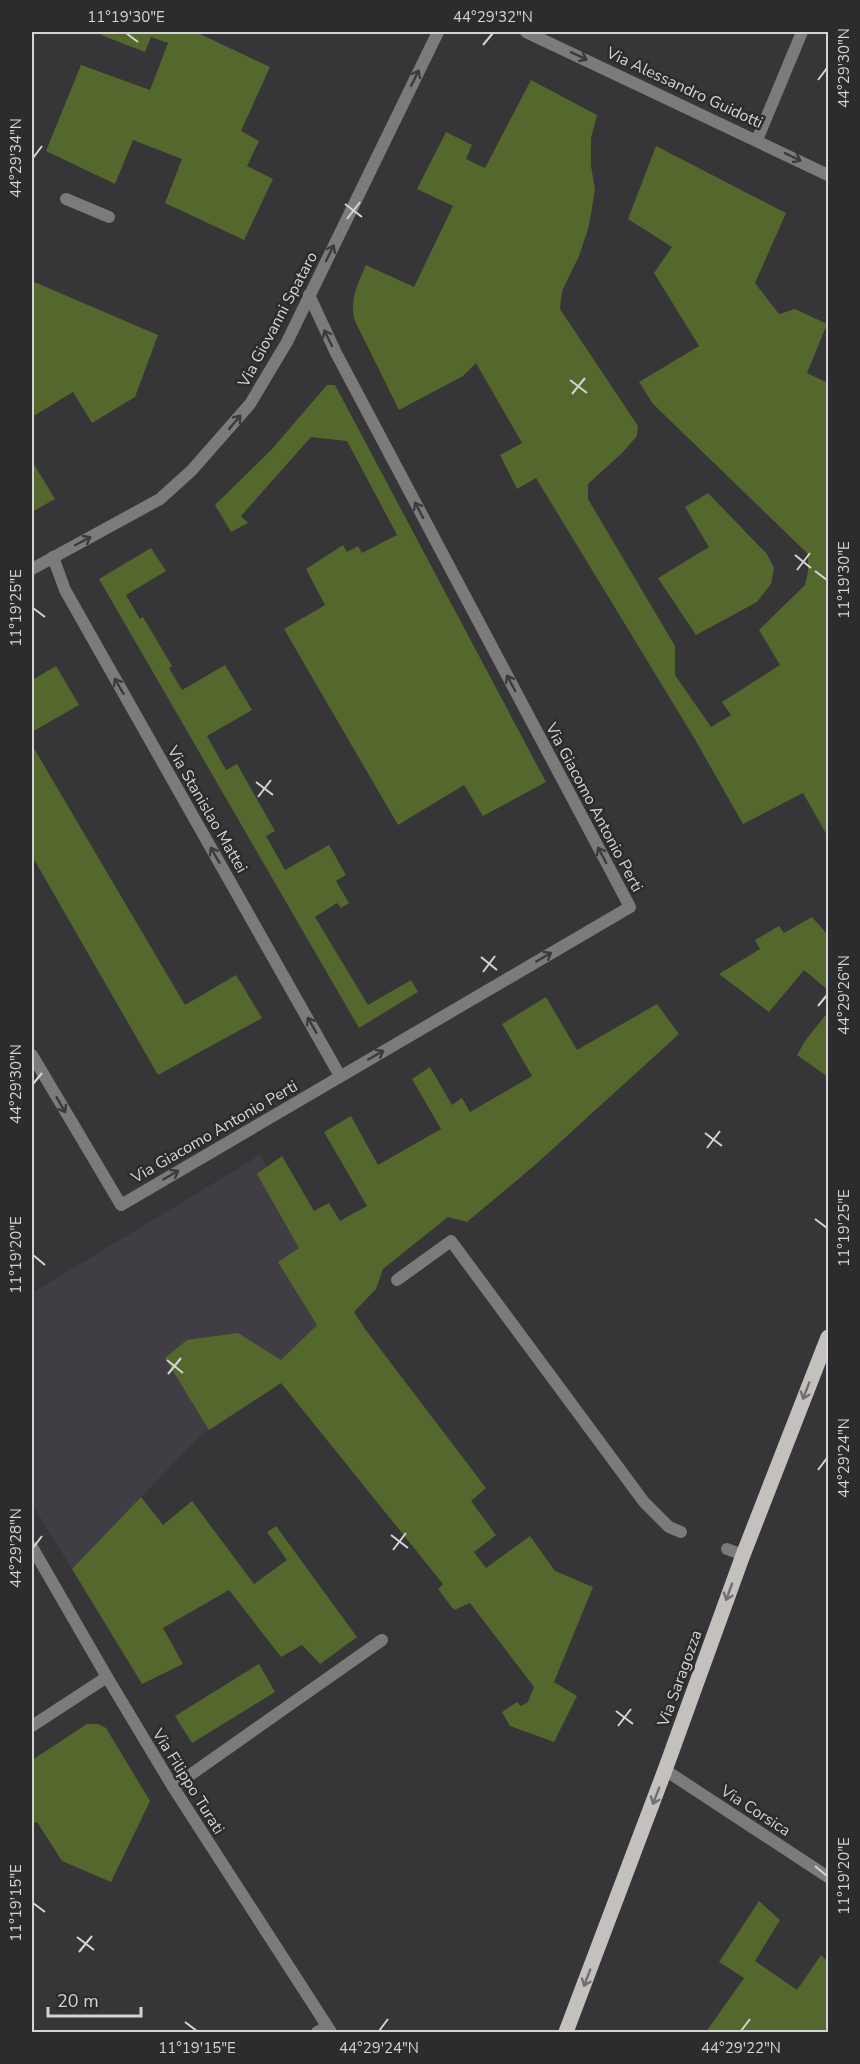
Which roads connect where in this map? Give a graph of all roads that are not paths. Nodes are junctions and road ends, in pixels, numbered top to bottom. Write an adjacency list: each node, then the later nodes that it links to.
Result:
1 (438, 32): 8 (street, Via Giovanni Spataro, one-way to 1)
2 (526, 32): 4 (street, Via Alessandro Guidotti, one-way to 4)
3 (802, 32): 4 (street)
4 (757, 140): 5 (street, Via Alessandro Guidotti, one-way to 5)
5 (828, 175)
6 (66, 199): 7 (street)
7 (109, 217)
8 (309, 295): 9 (street, Via Giovanni Spataro, one-way to 8); 12 (street, Via Giacomo Antonio Perti, one-way to 8)
9 (53, 557): 10 (street, Via Giovanni Spataro); 12 (street, Via Stanislao Mattei, one-way to 9)
10 (32, 569)
11 (32, 1054): 12 (street, Via Giacomo Antonio Perti, one-way to 12)
12 (340, 1076)
13 (397, 1280): 15 (street)
14 (828, 1336): 18 (main road, Via Saragozza, one-way to 18)
15 (681, 1532)
16 (32, 1547): 20 (street, Via Filippo Turati)
17 (727, 1549): 18 (street)
18 (743, 1555): 22 (main road, Via Saragozza, one-way to 22)
19 (382, 1640): 23 (street)
20 (107, 1677): 21 (street); 23 (street, Via Filippo Turati)
21 (32, 1726)
22 (665, 1770): 24 (street, Via Corsica); 26 (main road, Via Saragozza, one-way to 26)
23 (173, 1788): 25 (street, Via Filippo Turati)
24 (828, 1877)
25 (325, 2031)
26 (566, 2032)

